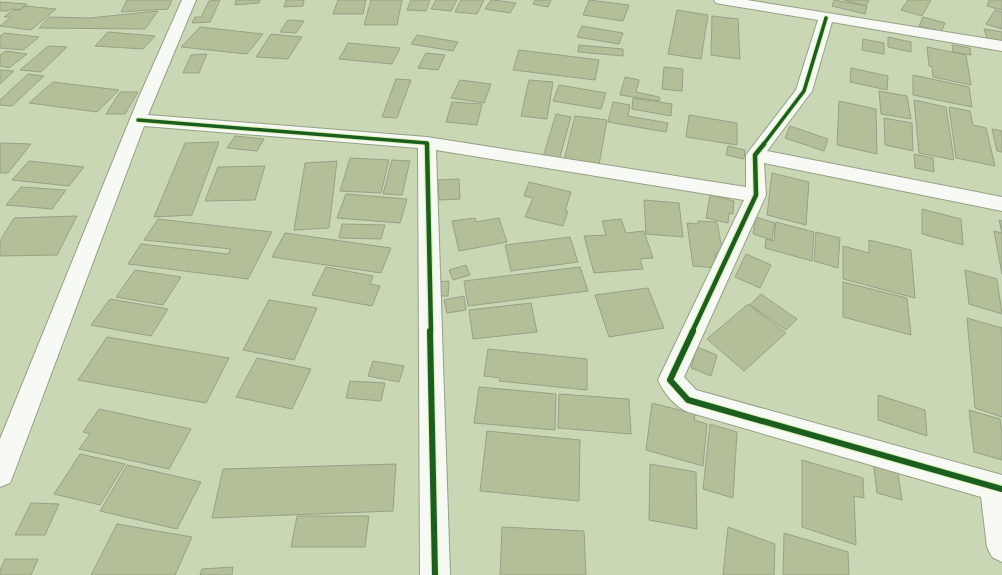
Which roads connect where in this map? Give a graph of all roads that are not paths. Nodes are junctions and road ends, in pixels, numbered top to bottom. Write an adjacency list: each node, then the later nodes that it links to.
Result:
1 (189, 0): 5 (street)
2 (721, 0): 3 (street)
3 (826, 18): 4 (street); 7 (street)
4 (1002, 46)
5 (138, 120): 6 (street); 10 (street)
6 (427, 143): 8 (street); 13 (street)
7 (755, 155): 8 (street); 9 (street)
8 (756, 195): 11 (street)
9 (1002, 204)
10 (0, 474)
11 (998, 488): 12 (street)
12 (1002, 547)
13 (435, 575)

